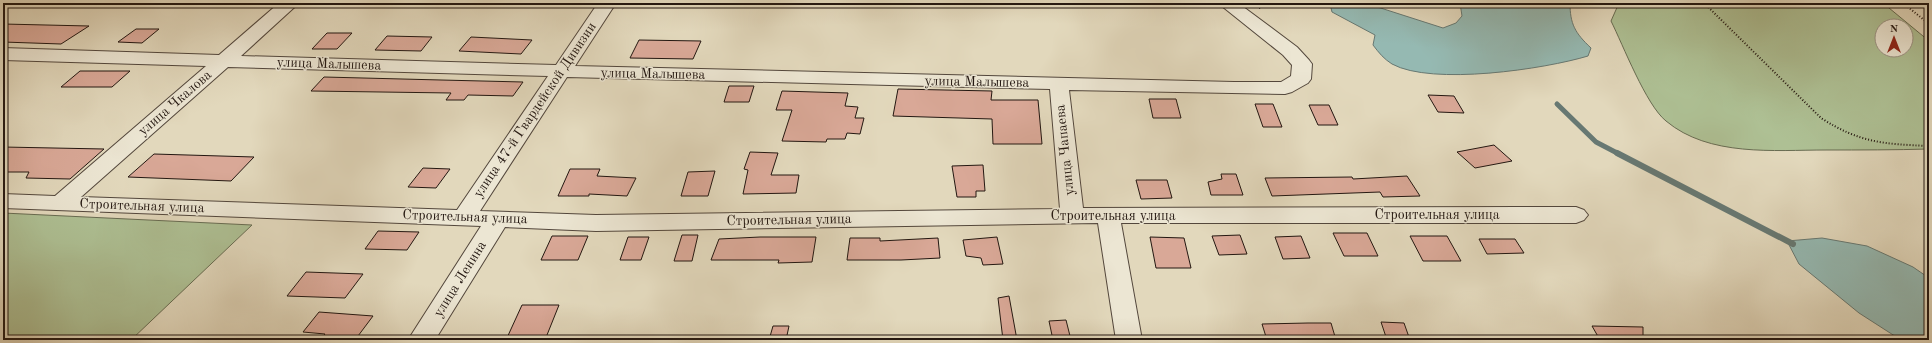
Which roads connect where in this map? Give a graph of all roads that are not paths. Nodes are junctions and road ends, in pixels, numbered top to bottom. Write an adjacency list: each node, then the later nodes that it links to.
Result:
1 (290, 3): 5 (street, улица Чкалова)
2 (607, 3): 6 (street, улица 47-й Гвардейской Дивизии)
3 (1227, 3): 7 (street, улица Малышева)
4 (3, 54): 5 (street, улица Малышева)
5 (223, 61): 6 (street, улица Малышева); 9 (street, улица Чкалова)
6 (561, 71): 7 (street, улица Малышева); 13 (street, улица 47-й Гвардейской Дивизии)
7 (1059, 84): 11 (street, улица Чапаева)
8 (3, 201): 9 (street, Строительная улица)
9 (60, 203): 13 (street, Строительная улица)
10 (1576, 215): 12 (street, Строительная улица)
11 (1072, 216): 12 (street, Строительная улица); 14 (street, Строительная улица)
12 (1108, 216): 16 (street)
13 (464, 217): 14 (street, Строительная улица)
14 (498, 219): 15 (street, улица Ленина)
15 (421, 340)
16 (1129, 340)

